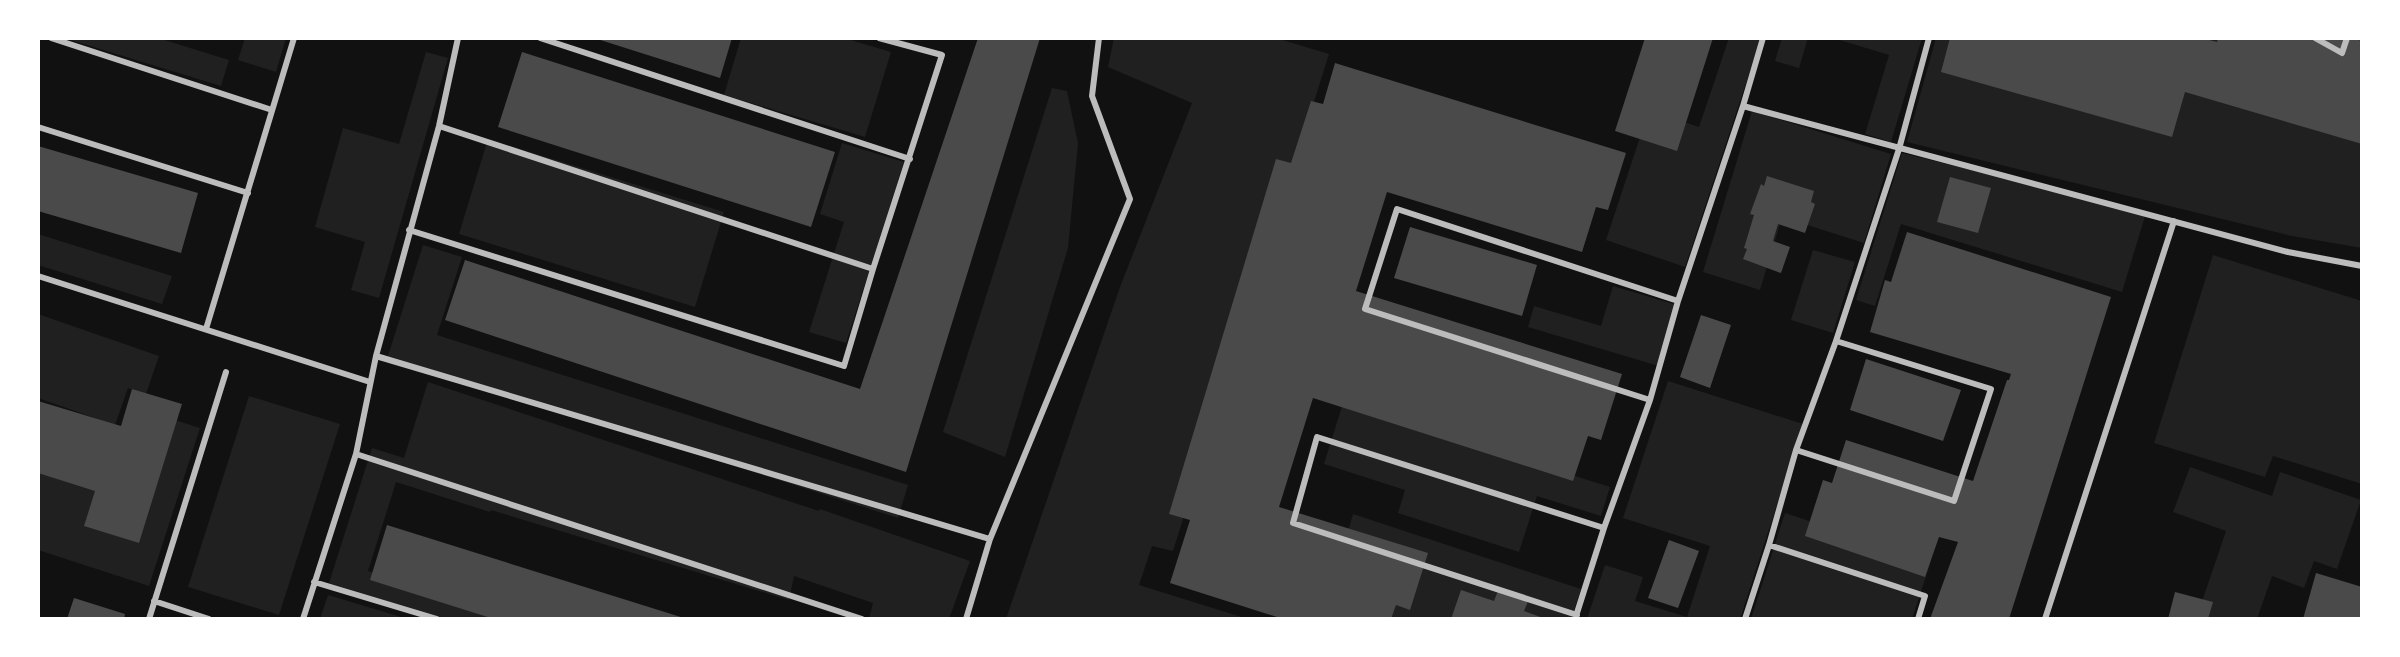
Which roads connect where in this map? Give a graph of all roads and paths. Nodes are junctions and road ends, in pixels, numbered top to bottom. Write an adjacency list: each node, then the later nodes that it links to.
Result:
1 (51, 38): 12 (lane)
2 (294, 38): 12 (lane)
3 (458, 38): 13 (lane)
4 (540, 38): 16 (lane)
5 (879, 38): 16 (lane)
6 (1099, 38): 33 (lane)
7 (1763, 38): 11 (lane)
8 (1929, 38): 15 (lane)
9 (2315, 38): 10 (lane)
10 (2347, 38)
11 (1743, 106): 15 (lane); 23 (lane)
12 (272, 110): 17 (lane)
13 (439, 126): 19 (lane); 21 (lane)
14 (38, 127): 17 (lane)
15 (1899, 149): 18 (lane); 25 (lane)
16 (910, 159): 21 (lane)
17 (248, 193): 24 (lane)
18 (2174, 221): 20 (lane); 46 (lane)
19 (409, 230): 21 (lane); 26 (lane)
20 (2362, 266)
21 (873, 269)
22 (38, 276): 24 (lane)
23 (1678, 301): 29 (lane); 29 (lane)
24 (206, 329): 28 (lane)
25 (1836, 341): 30 (lane); 30 (lane)
26 (376, 356): 28 (lane); 33 (lane)
27 (226, 372): 36 (lane)
28 (370, 382): 31 (lane)
29 (1650, 400): 32 (lane)
30 (1796, 450): 34 (lane)
31 (356, 454): 35 (lane); 42 (lane)
32 (1604, 528): 37 (lane); 37 (lane)
33 (990, 539): 43 (lane)
34 (1769, 545): 44 (lane); 45 (lane)
35 (314, 582): 40 (lane); 41 (lane)
36 (154, 601): 38 (lane); 39 (lane)
37 (1576, 617)
38 (149, 619)
39 (209, 619)
40 (303, 619)
41 (437, 619)
42 (862, 619)
43 (966, 619)
44 (1745, 619)
45 (1918, 619)
46 (2045, 619)

